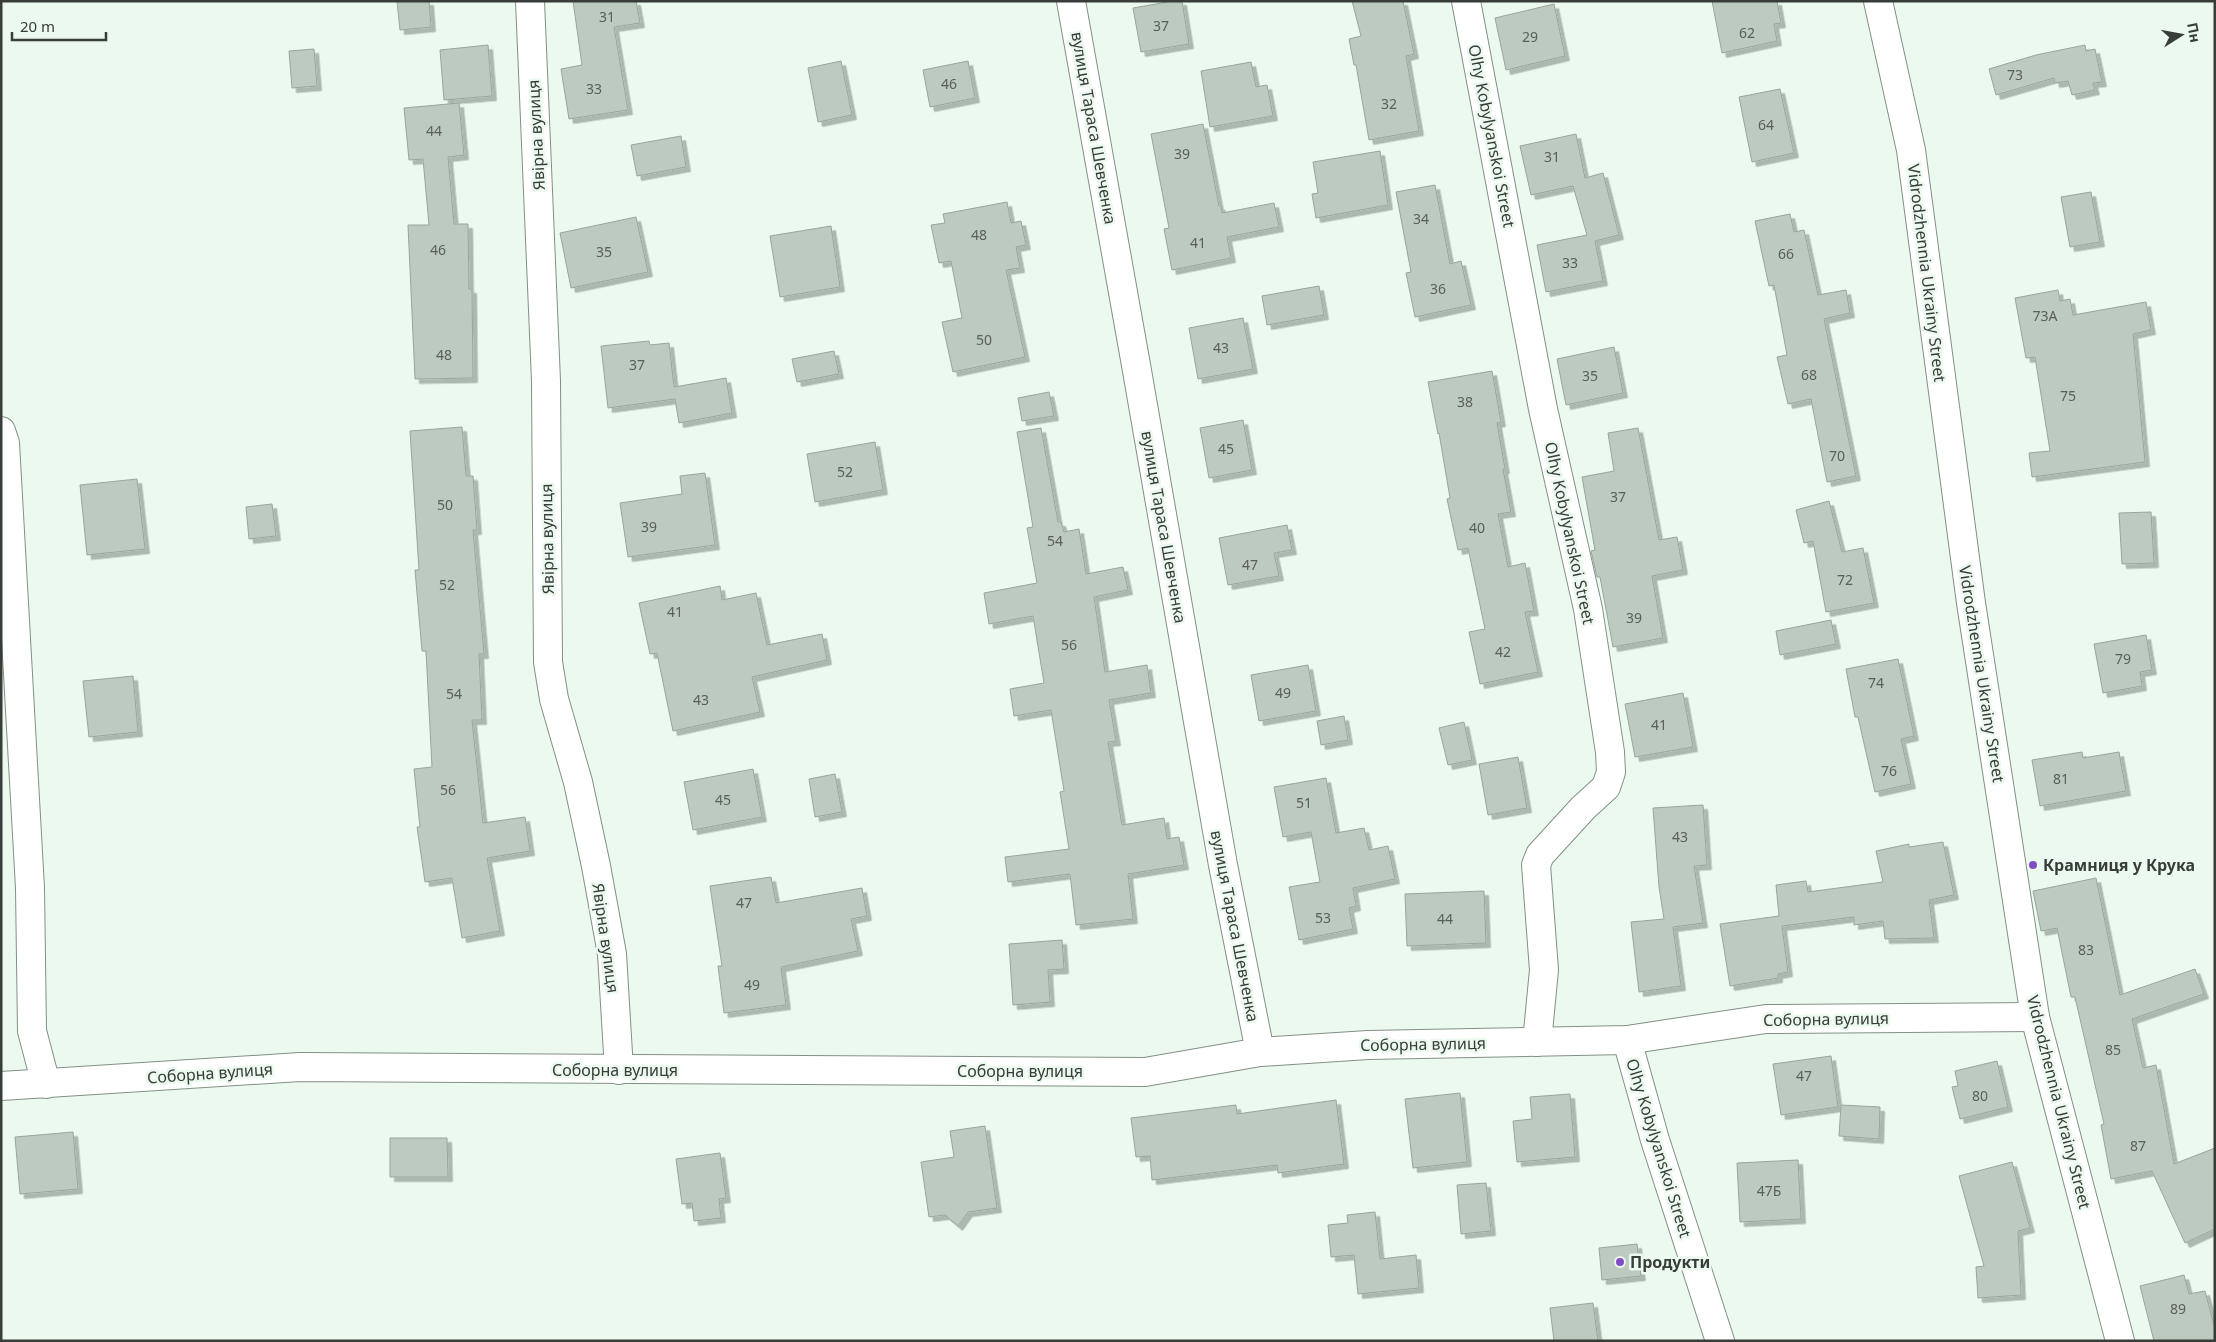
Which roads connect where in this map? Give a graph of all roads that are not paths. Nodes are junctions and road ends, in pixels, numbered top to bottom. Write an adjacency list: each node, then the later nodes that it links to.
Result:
1 (530, 1): 10 (street, Явірна вулиця)
2 (1071, 1): 9 (street, вулиця Тараса Шевченка)
3 (1466, 1): 8 (street, Olhy Kobylyanskoi Street)
4 (1878, 1): 6 (street, Vidrodzhennia Ukrainy Street)
5 (1, 431): 11 (street)
6 (2035, 1017): 7 (street, Соборна вулиця); 14 (street, Vidrodzhennia Ukrainy Street)
7 (1627, 1040): 8 (street, Соборна вулиця); 13 (street, Olhy Kobylyanskoi Street)
8 (1537, 1042): 9 (street, Соборна вулиця)
9 (1260, 1052): 10 (street, Соборна вулиця)
10 (619, 1070): 11 (street, Соборна вулиця)
11 (46, 1084): 12 (street, Соборна вулиця)
12 (1, 1086)
13 (1720, 1341)
14 (2120, 1341)

